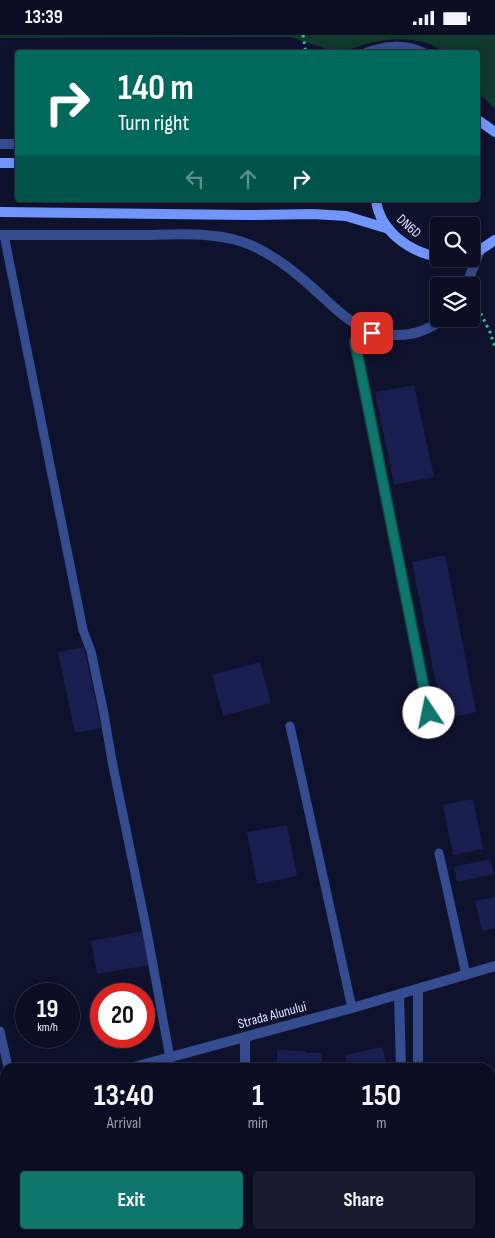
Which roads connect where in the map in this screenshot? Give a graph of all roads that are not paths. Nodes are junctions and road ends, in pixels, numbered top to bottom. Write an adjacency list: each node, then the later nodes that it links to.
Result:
1 (374, 50): 2 (street)
2 (417, 50)
3 (480, 120): 4 (main road)
4 (495, 132)
5 (15, 143): 6 (street)
6 (0, 144)
7 (0, 163): 8 (main road)
8 (15, 163)
9 (377, 202): 11 (main road, DN6D)
10 (0, 212): 11 (main road)
11 (389, 229): 15 (main road, DN6D)
12 (2, 235): 17 (street); 28 (lane)
13 (495, 239): 14 (main road)
14 (480, 248)
15 (430, 256)
16 (431, 327): 17 (street)
17 (360, 328): 18 (lane)
18 (429, 713)
19 (290, 726): 25 (lane)
20 (439, 853): 22 (lane)
21 (495, 967): 22 (street, Strada Alunului)
22 (466, 975): 23 (street, Strada Alunului)
23 (418, 989): 24 (street, Strada Alunului); 33 (street)
24 (399, 995): 25 (street, Strada Alunului); 32 (street)
25 (352, 1008): 27 (street, Strada Alunului)
26 (0, 1031): 29 (lane)
27 (245, 1037): 28 (street, Strada Alunului); 31 (street)
28 (170, 1058): 30 (street, Strada Alunului)
29 (7, 1063)
30 (150, 1063)
31 (245, 1063)
32 (401, 1063)
33 (418, 1063)

